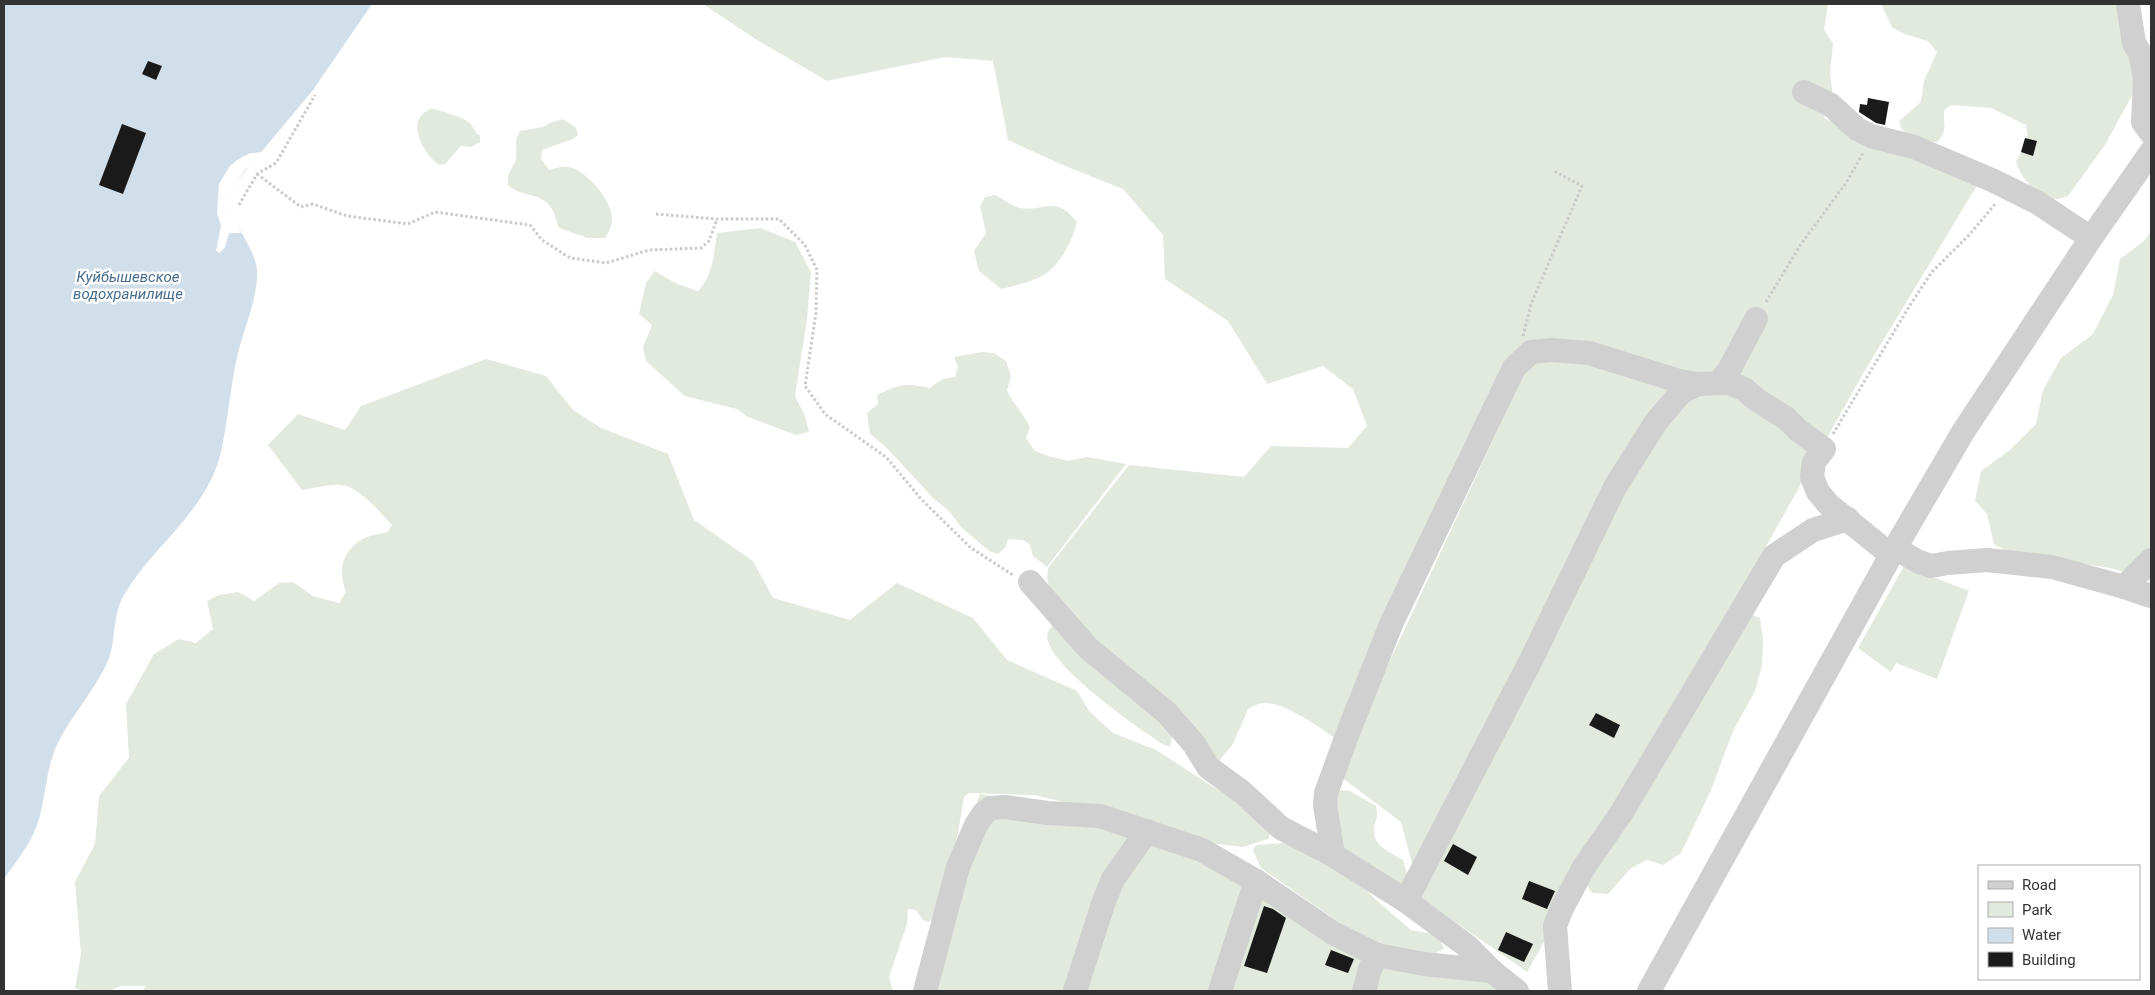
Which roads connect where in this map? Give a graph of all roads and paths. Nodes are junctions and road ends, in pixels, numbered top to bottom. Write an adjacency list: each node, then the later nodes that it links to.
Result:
1 (2128, 4): 4 (street)
2 (1804, 92): 5 (street)
3 (315, 95): 8 (path)
4 (2151, 133)
5 (1871, 136): 9 (street); 14 (path)
6 (2151, 152): 13 (street)
7 (1554, 170): 15 (path)
8 (257, 174): 10 (path); 12 (path)
9 (2011, 191): 13 (street); 17 (path)
10 (240, 205)
11 (656, 214): 12 (path)
12 (717, 219): 21 (path)
13 (2091, 238): 19 (street)
14 (1756, 319): 16 (street)
15 (1531, 352): 16 (street); 25 (street)
16 (1709, 384): 17 (street); 27 (street)
17 (1824, 450): 18 (street)
18 (1848, 519): 19 (street); 35 (street)
19 (1893, 552): 22 (street); 36 (street)
20 (2151, 560): 22 (street)
21 (1030, 582): 25 (street)
22 (2124, 587): 23 (street)
23 (2151, 596)
24 (1147, 831): 26 (street); 30 (street); 31 (street)
25 (1333, 856): 27 (street)
26 (1256, 881): 28 (street); 32 (street)
27 (1406, 901): 29 (street)
28 (1377, 955): 29 (street); 33 (street)
29 (1492, 971): 34 (street)
30 (925, 991)
31 (1075, 991)
32 (1220, 991)
33 (1364, 991)
34 (1517, 991)
35 (1560, 991)
36 (1649, 991)

